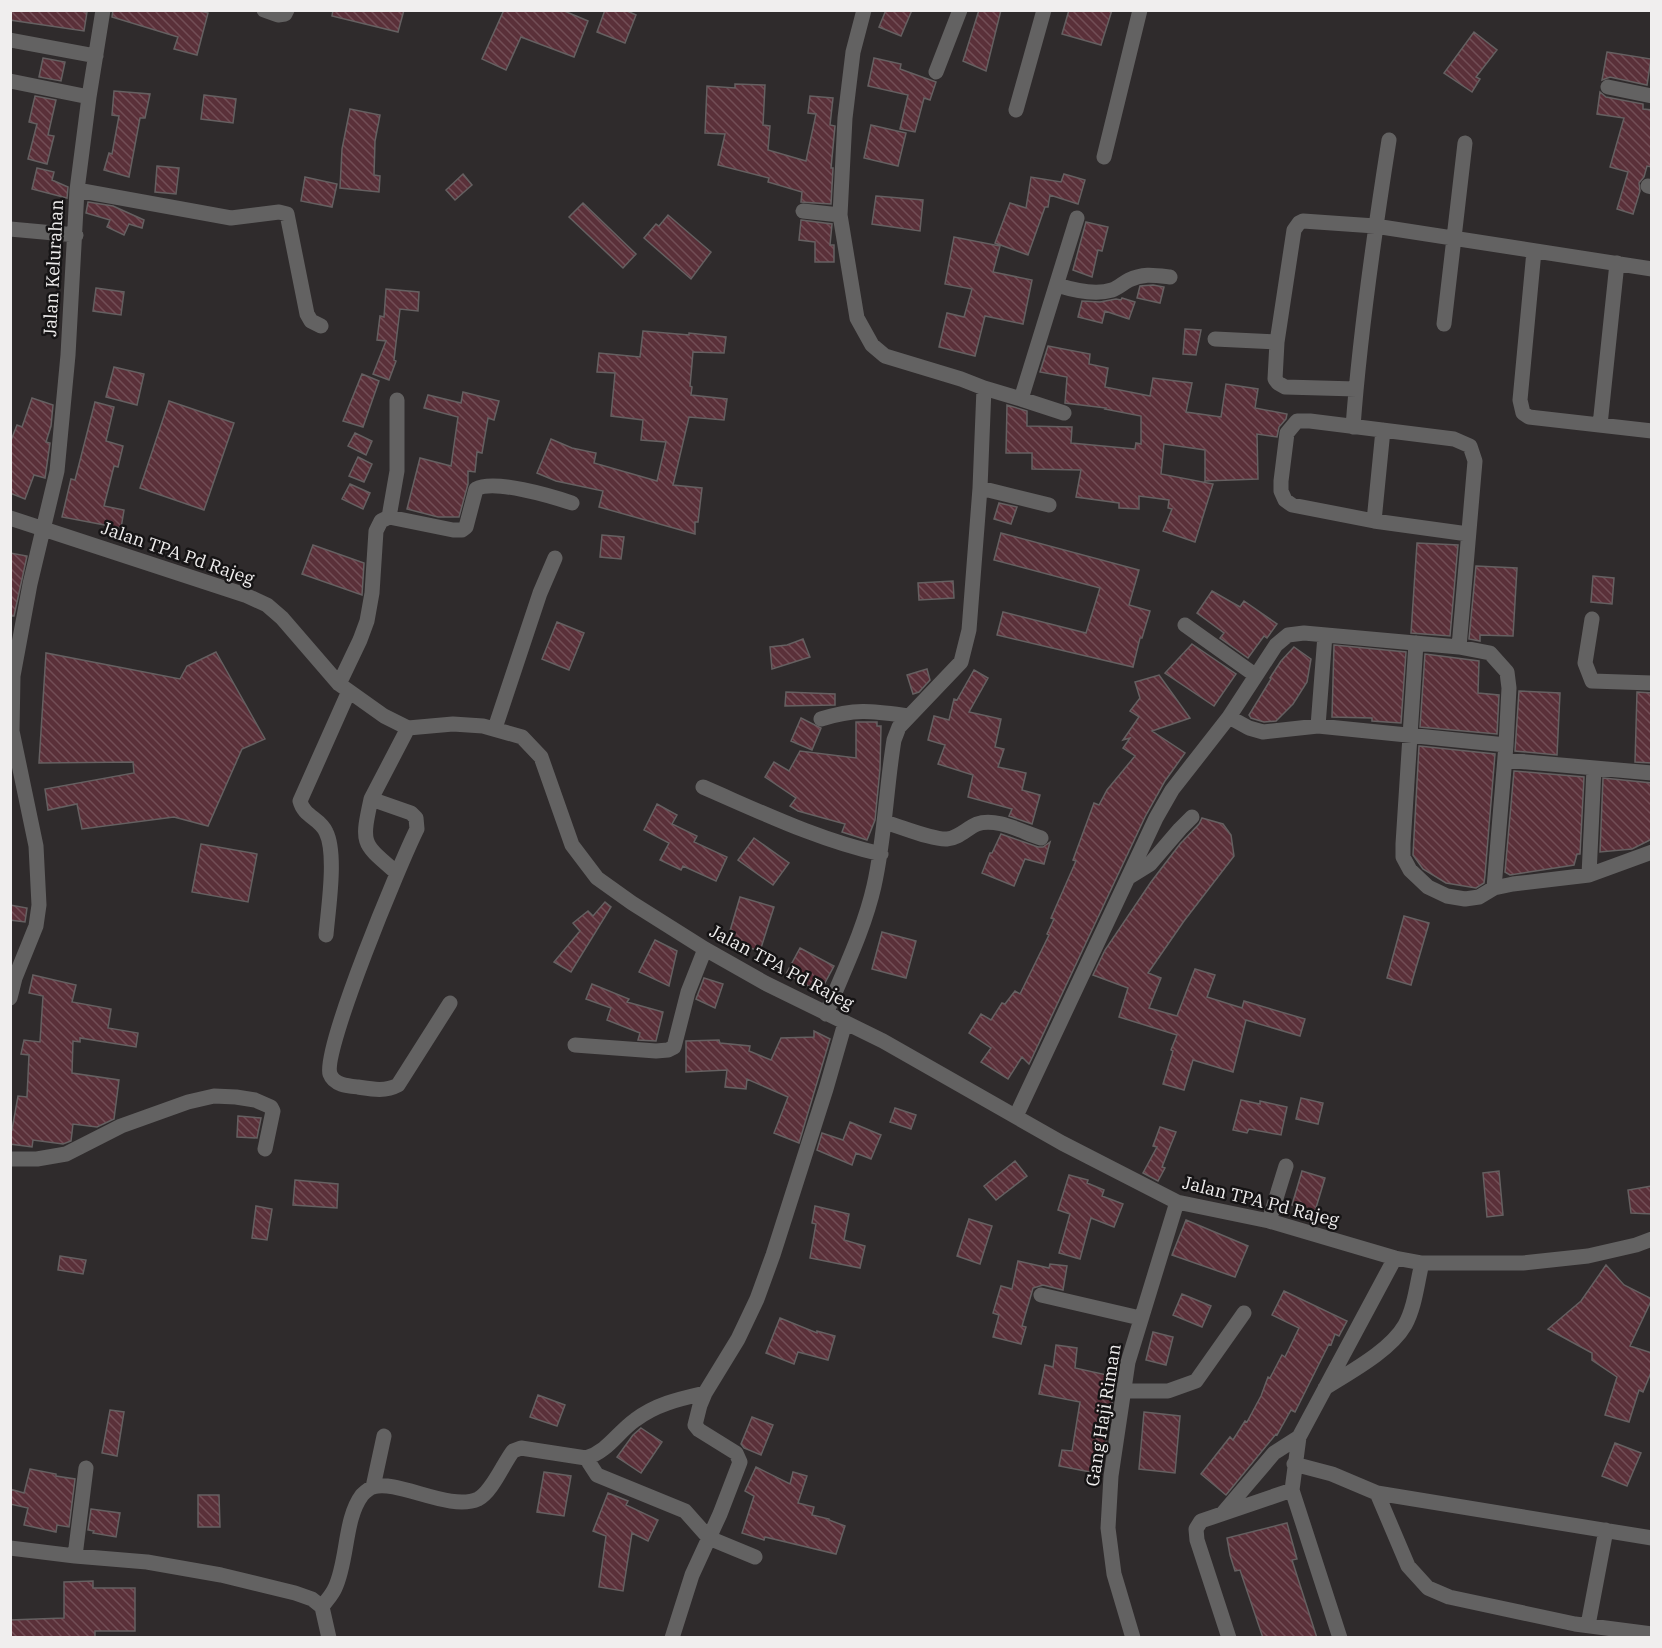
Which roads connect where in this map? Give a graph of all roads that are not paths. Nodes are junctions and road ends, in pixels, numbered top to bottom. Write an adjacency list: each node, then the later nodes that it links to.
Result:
1 (103, 10): 9 (street, Jalan Kelurahan)
2 (264, 10): 3 (street)
3 (286, 10)
4 (864, 10): 21 (street)
5 (960, 10): 10 (street)
6 (1044, 10): 15 (street)
7 (1140, 10): 18 (street)
8 (10, 40): 9 (street)
9 (96, 56): 14 (street, Jalan Kelurahan)
10 (936, 72)
11 (10, 81): 14 (street)
12 (1608, 87): 13 (street)
13 (1652, 96)
14 (89, 97): 19 (street, Jalan Kelurahan)
15 (1016, 110)
16 (1389, 140): 23 (street)
17 (1466, 143): 26 (street)
18 (1104, 157)
19 (77, 190): 25 (street, Jalan Kelurahan); 33 (street)
20 (803, 211): 21 (street)
21 (840, 215): 36 (street)
22 (1077, 218): 31 (street)
23 (1375, 226): 26 (street); 35 (street); 37 (street)
24 (10, 229): 25 (street)
25 (76, 235): 51 (street, Jalan Kelurahan)
26 (1454, 238): 27 (street); 32 (street)
27 (1534, 251): 28 (street); 41 (street)
28 (1617, 264): 29 (street); 41 (street)
29 (1652, 269)
30 (1170, 277): 31 (street)
31 (1057, 285): 38 (street)
32 (1444, 324)
33 (321, 326)
34 (1215, 339): 35 (street)
35 (1277, 342): 37 (street)
36 (984, 388): 38 (street); 45 (street)
37 (1356, 389): 42 (street)
38 (1021, 399): 40 (street)
39 (397, 400): 48 (street)
40 (1064, 413)
41 (1600, 425): 44 (street)
42 (1353, 427): 43 (street); 50 (street)
43 (1383, 430): 50 (street); 52 (street)
44 (1652, 431)
45 (980, 489): 47 (street); 62 (street)
46 (572, 502): 48 (street)
47 (1049, 505)
48 (390, 517): 61 (street)
49 (10, 518): 51 (street, Jalan TPA Pd Rajeg)
50 (1374, 521): 52 (street)
51 (43, 528): 61 (street, Jalan TPA Pd Rajeg); 85 (street, Jalan Kelurahan)
52 (1468, 534): 58 (street)
53 (555, 558): 67 (street)
54 (1592, 619): 60 (street)
55 (1185, 625): 59 (street)
56 (1325, 636): 57 (street); 59 (street); 65 (street)
57 (1416, 643): 58 (street); 68 (street)
58 (1459, 647): 69 (street)
59 (1255, 675): 63 (street)
60 (1652, 683)
61 (344, 688): 66 (street, Jalan TPA Pd Rajeg); 83 (street)
62 (909, 716): 64 (street); 75 (street)
63 (1229, 717): 65 (street); 81 (street)
64 (821, 719)
65 (1318, 726): 68 (street)
66 (408, 728): 67 (street, Jalan TPA Pd Rajeg); 73 (street)
67 (495, 728): 84 (street, Jalan TPA Pd Rajeg)
68 (1410, 735): 69 (street); 82 (street)
69 (1505, 753): 70 (street); 82 (street)
70 (1594, 768): 71 (street); 80 (street)
71 (1652, 773)
72 (703, 787): 78 (street)
73 (371, 799): 79 (street); 79 (street)
74 (1192, 817): 81 (street)
75 (884, 822): 76 (street); 78 (street)
76 (1041, 838)
77 (1652, 852): 80 (street)
78 (880, 854): 88 (street)
79 (396, 873): 87 (street)
80 (1589, 875): 82 (street)
81 (1129, 877): 91 (street)
82 (1494, 888)
83 (326, 935)
84 (705, 949): 88 (street, Jalan TPA Pd Rajeg); 90 (street)
85 (13, 978): 86 (street, Jalan Kelurahan)
86 (10, 998)
87 (450, 1003)
88 (826, 1014): 89 (street, Jalan TPA Pd Rajeg)
89 (845, 1023): 91 (street, Jalan TPA Pd Rajeg); 105 (street)
90 (574, 1045)
91 (1016, 1116): 95 (street, Jalan TPA Pd Rajeg)
92 (265, 1149): 93 (street)
93 (10, 1159)
94 (1286, 1166): 96 (street)
95 (1177, 1202): 96 (street, Jalan TPA Pd Rajeg); 102 (street, Gang Haji Riman)
96 (1269, 1221): 98 (street, Jalan TPA Pd Rajeg)
97 (1652, 1239): 99 (street, Jalan TPA Pd Rajeg)
98 (1395, 1258): 99 (street, Jalan TPA Pd Rajeg); 103 (street)
99 (1422, 1263): 103 (street)
100 (1041, 1295): 102 (street)
101 (1244, 1313): 104 (street)
102 (1140, 1318): 104 (street, Gang Haji Riman)
103 (1323, 1390): 107 (street)
104 (1124, 1391): 126 (street, Gang Haji Riman)
105 (705, 1393): 108 (street); 116 (street)
106 (384, 1436): 111 (street)
107 (1299, 1437): 109 (street); 114 (street)
108 (586, 1458): 111 (street); 116 (street)
109 (1294, 1464): 112 (street); 113 (street)
110 (86, 1468): 119 (street)
111 (373, 1487): 121 (street)
112 (1292, 1490): 114 (street); 128 (street)
113 (1377, 1493): 115 (street); 122 (street)
114 (1222, 1514): 127 (street)
115 (1606, 1530): 117 (street); 122 (street)
116 (709, 1538): 120 (street); 125 (street)
117 (1652, 1538)
118 (10, 1548): 119 (street)
119 (75, 1556): 121 (street)
120 (755, 1557)
121 (322, 1607): 124 (street)
122 (1579, 1629): 123 (street)
123 (1652, 1634)
124 (330, 1638)
125 (672, 1638)
126 (1133, 1638)
127 (1229, 1638)
128 (1340, 1638)

